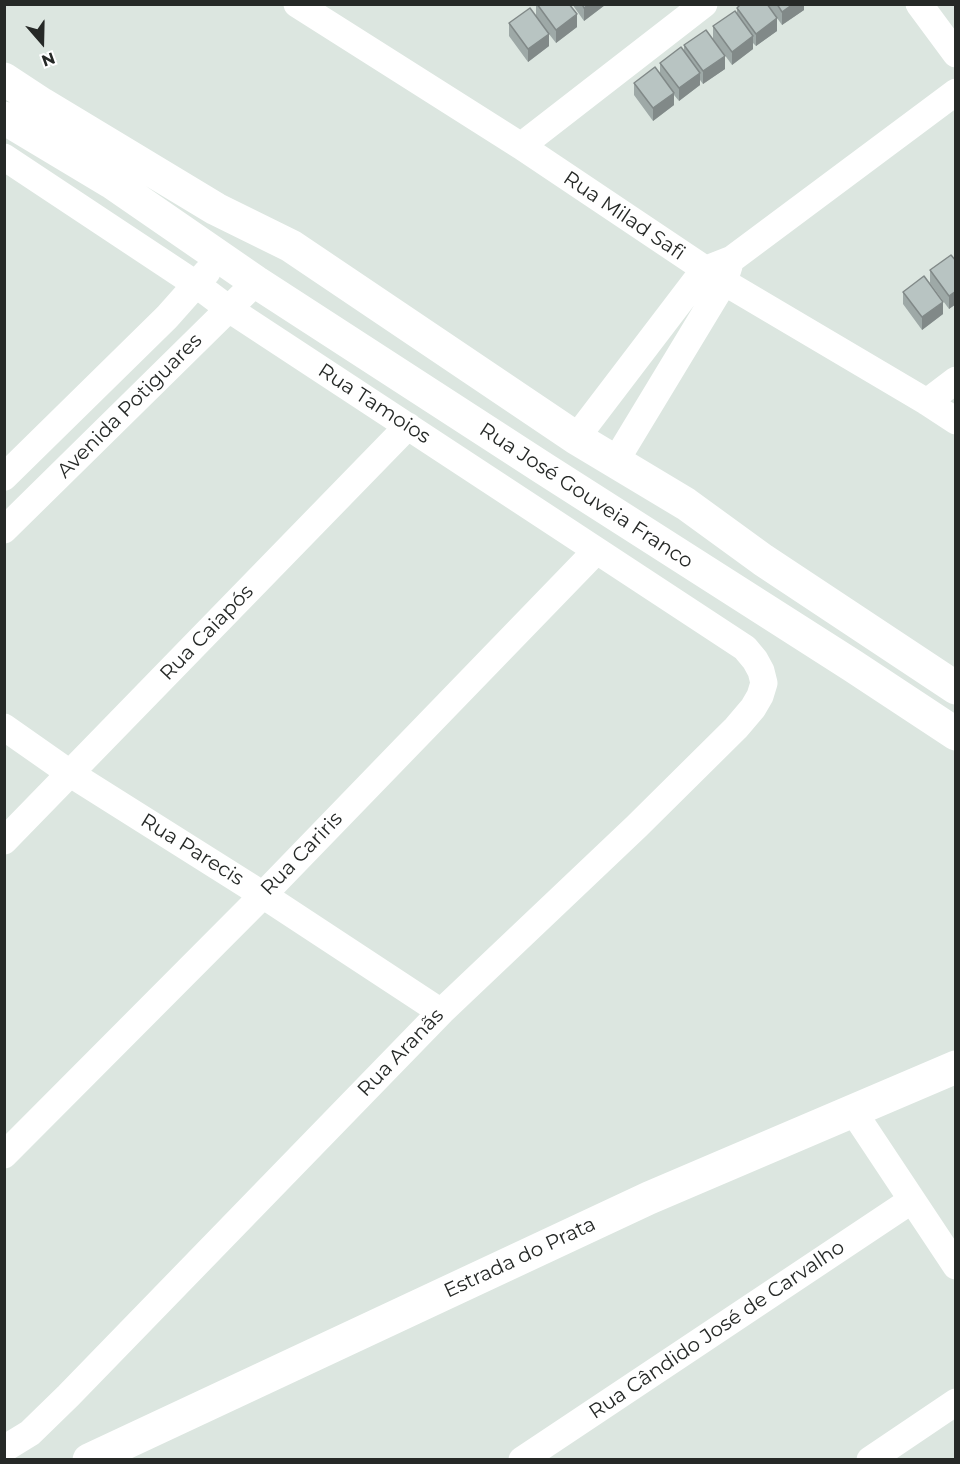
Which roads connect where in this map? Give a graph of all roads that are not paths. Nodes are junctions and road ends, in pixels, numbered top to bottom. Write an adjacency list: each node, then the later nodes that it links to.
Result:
1 (297, 4): 4 (street, Rua Milad Safi)
2 (704, 4): 9 (street)
3 (919, 4): 5 (street)
4 (331, 12): 9 (street, Rua Milad Safi)
5 (956, 54)
6 (4, 79): 11 (street)
7 (956, 92): 13 (street)
8 (4, 118): 12 (street, Rua José Gouveia Franco)
9 (521, 146): 13 (street, Rua Milad Safi)
10 (4, 157): 15 (street, Rua Tamoios)
11 (241, 220): 12 (street); 21 (street)
12 (218, 256): 14 (street, Rua José Gouveia Franco); 15 (street, Avenida Potiguares)
13 (720, 270): 18 (street, Rua Milad Safi); 21 (street); 22 (street)
14 (256, 282): 16 (street, Avenida Potiguares); 27 (street, Rua José Gouveia Franco)
15 (197, 285): 16 (street, Rua Tamoios); 23 (street, Avenida Potiguares)
16 (229, 309): 20 (street, Rua Tamoios); 24 (street, Avenida Potiguares)
17 (956, 380): 18 (street)
18 (927, 402): 19 (street, Rua Milad Safi)
19 (956, 421)
20 (408, 426): 25 (street, Rua Tamoios); 32 (street, Rua Caiapós)
21 (576, 438): 22 (street)
22 (615, 462): 26 (street)
23 (4, 477)
24 (4, 530)
25 (596, 551): 28 (street, Rua Tamoios); 34 (street, Rua Cariris)
26 (764, 560): 27 (street); 29 (street)
27 (737, 593): 31 (street, Rua José Gouveia Franco)
28 (745, 648): 35 (street, Rua Aranãs)
29 (956, 688)
30 (4, 727): 32 (street, Rua Parecis)
31 (956, 734)
32 (71, 774): 33 (street, Rua Caiapós); 34 (street, Rua Parecis)
33 (4, 841)
34 (263, 895): 35 (street, Rua Parecis); 38 (street, Rua Cariris)
35 (441, 1012): 42 (street, Rua Aranãs)
36 (956, 1067): 37 (street, Estrada do Prata)
37 (853, 1111): 39 (street); 43 (street, Estrada do Prata)
38 (4, 1155)
39 (912, 1200): 40 (street); 44 (street, Rua Cândido José de Carvalho)
40 (956, 1266)
41 (956, 1402): 45 (street)
42 (4, 1449)
43 (89, 1460)
44 (522, 1460)
45 (870, 1460)

